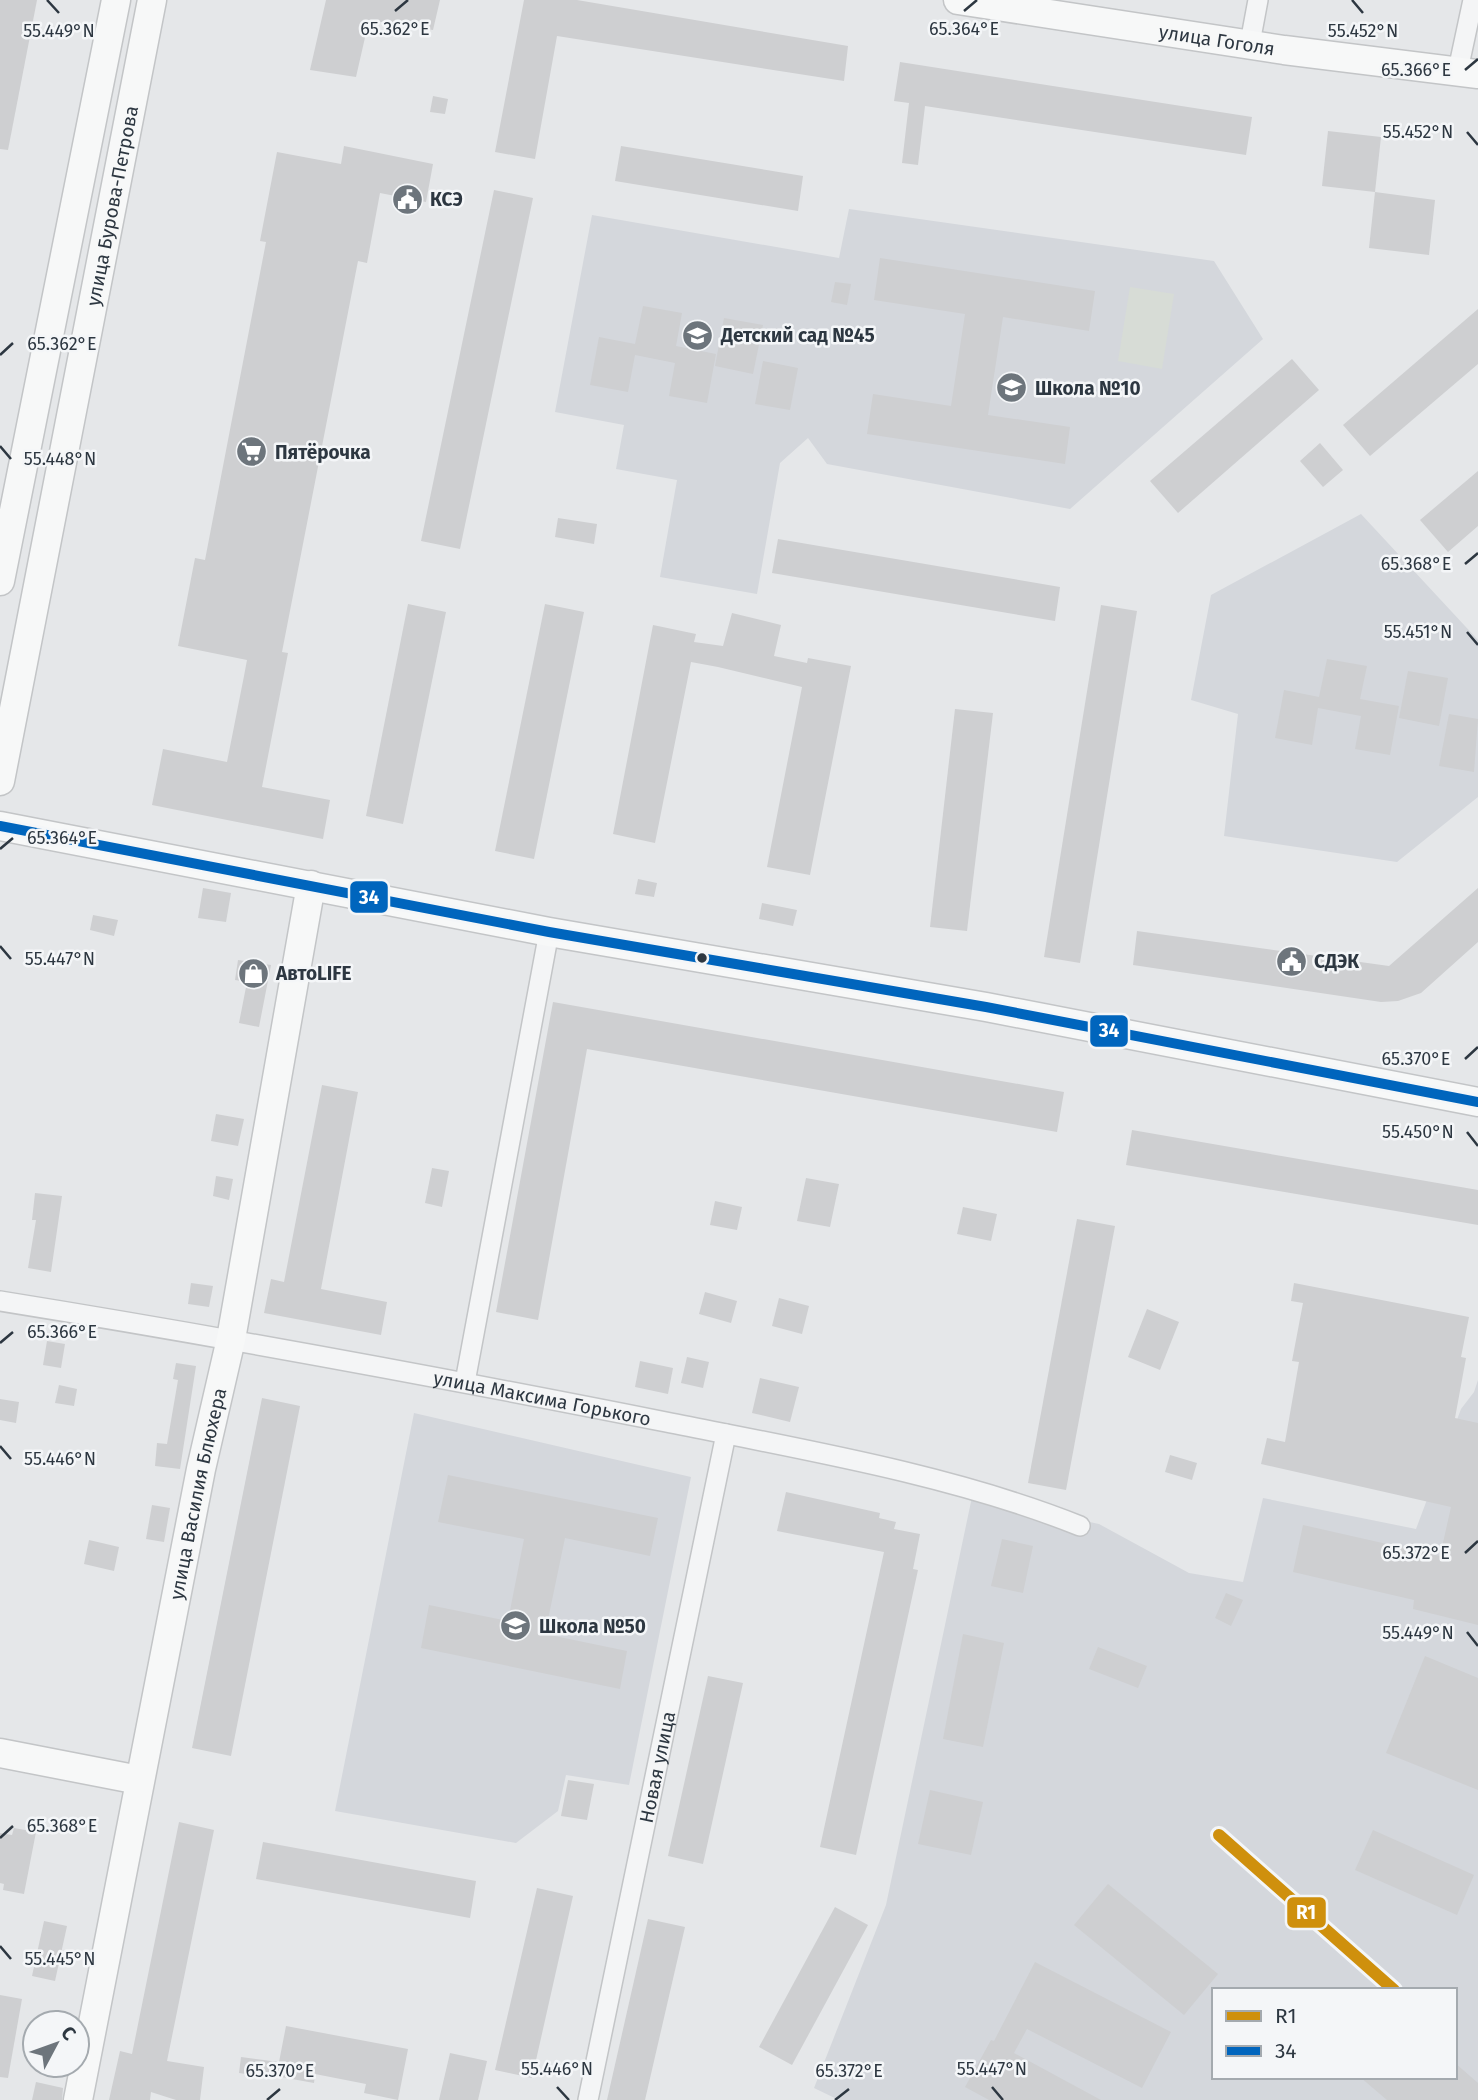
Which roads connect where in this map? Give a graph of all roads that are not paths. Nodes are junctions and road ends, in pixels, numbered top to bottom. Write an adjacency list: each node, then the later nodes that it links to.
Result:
1 (116, 0): 8 (main road, улица Бурова-Петрова)
2 (152, 0): 9 (main road, улица Бурова-Петрова)
3 (958, 0): 6 (main road, улица Гоголя)
4 (1258, 0): 6 (street)
5 (1473, 0): 7 (street)
6 (1250, 43): 7 (main road, улица Гоголя)
7 (1468, 72)
8 (0, 581)
9 (0, 781)
10 (0, 826): 11 (main road)
11 (311, 885): 12 (main road); 15 (main road, улица Василия Блюхера)
12 (549, 932): 13 (main road); 16 (street)
13 (1478, 1102)
14 (0, 1301): 15 (street, улица Максима Горького)
15 (231, 1339): 16 (street, улица Максима Горького); 20 (main road, улица Василия Блюхера)
16 (465, 1382): 17 (street, улица Максима Горького)
17 (726, 1434): 18 (street, улица Максима Горького); 22 (street, Новая улица)
18 (1080, 1526)
19 (0, 1753): 20 (main road)
20 (139, 1780): 21 (main road, улица Василия Блюхера)
21 (78, 2100)
22 (587, 2100)

